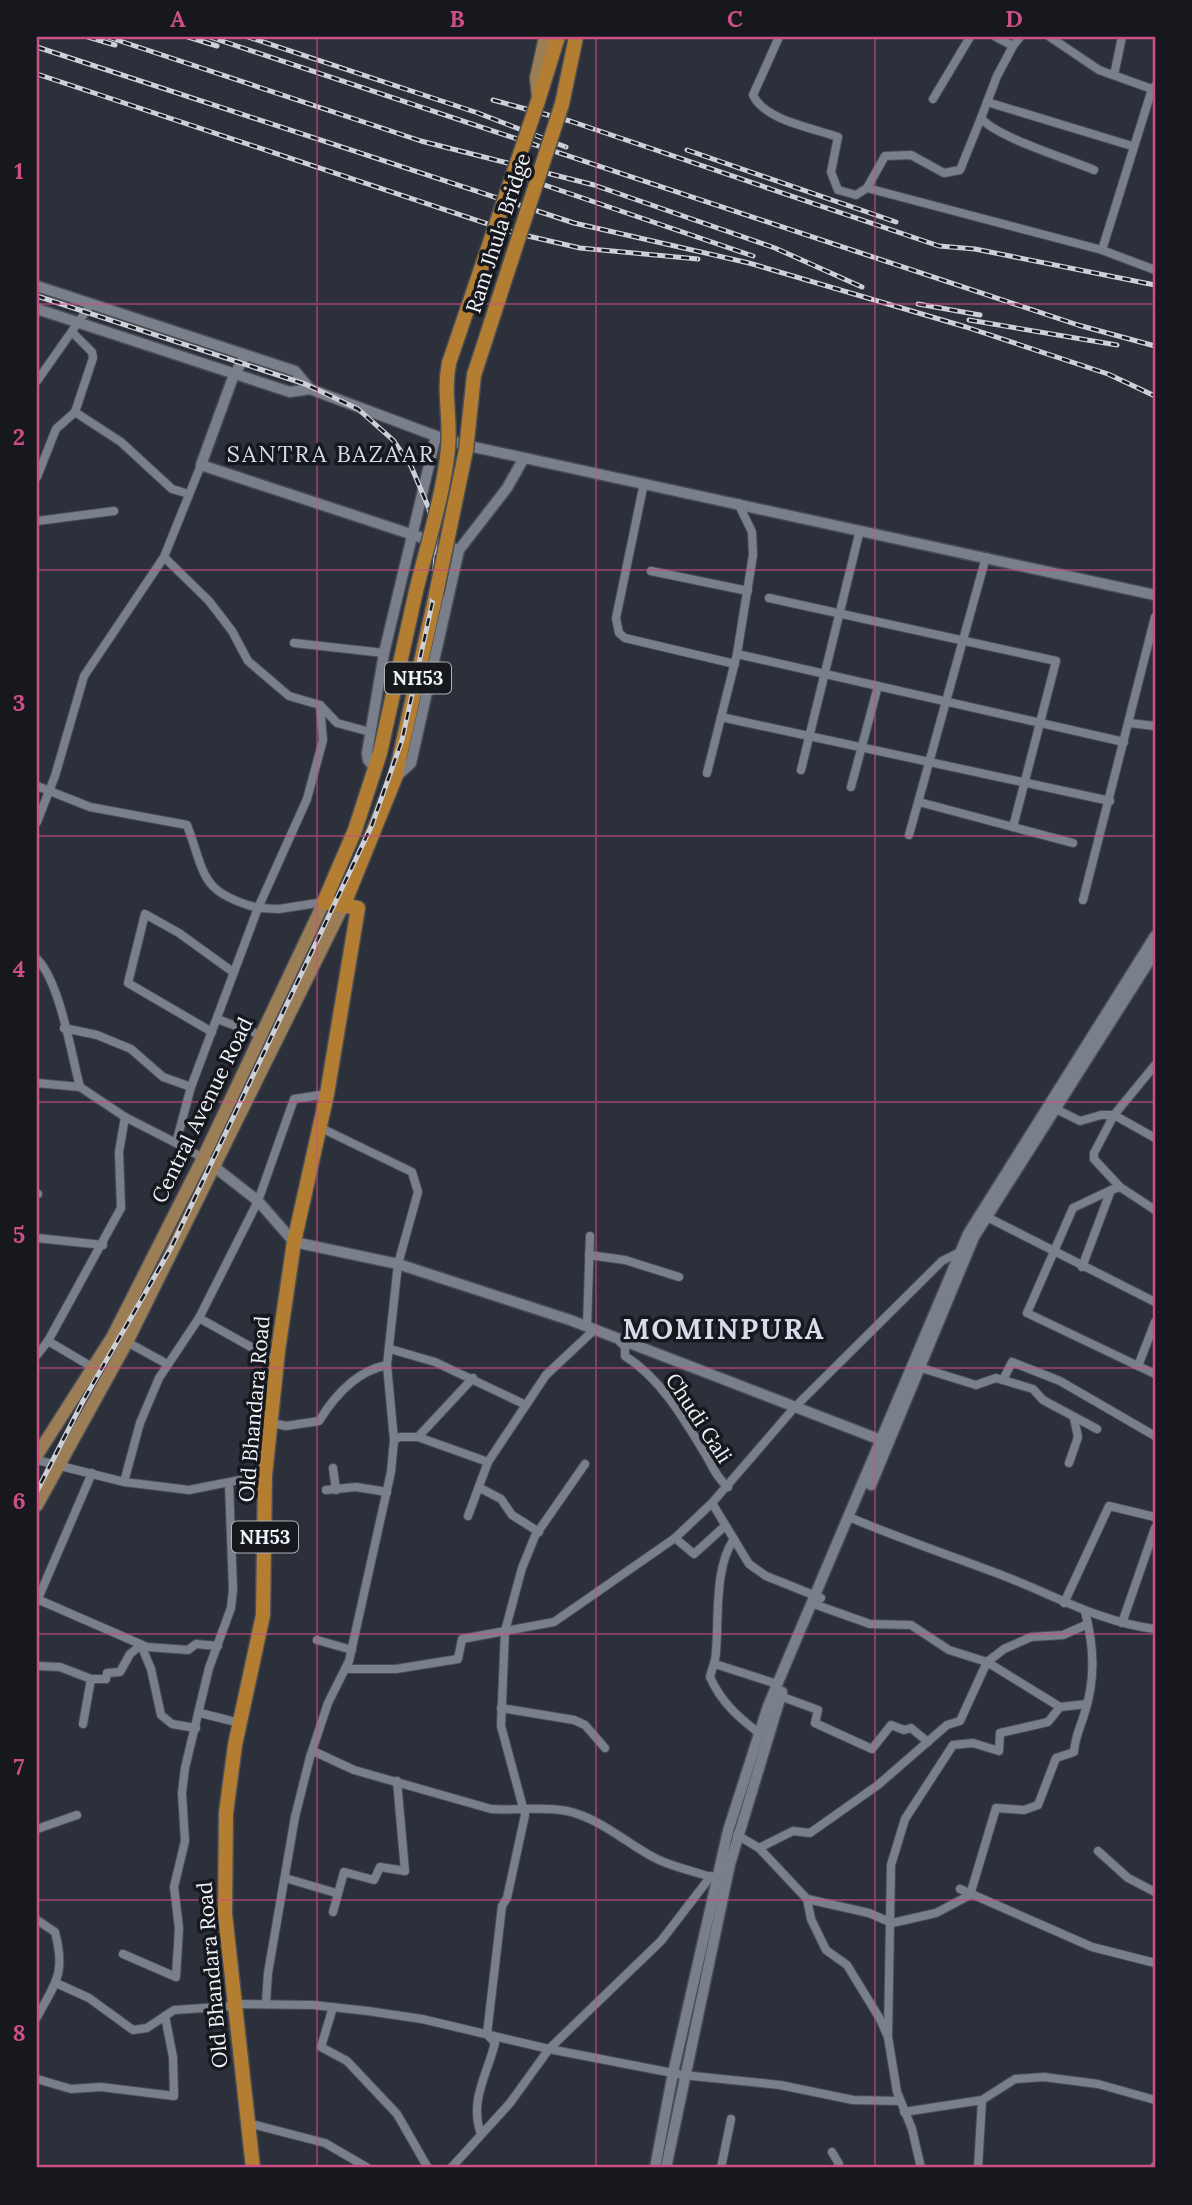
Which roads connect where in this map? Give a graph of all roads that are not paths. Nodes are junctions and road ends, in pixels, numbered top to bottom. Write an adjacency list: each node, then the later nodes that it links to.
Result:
1 (545, 37): 14 (main road)
2 (558, 37): 14 (highway, Ram Jhula Bridge)
3 (576, 37): 70 (highway, Ram Jhula Bridge / NH53, bridge)
4 (779, 37): 19 (street)
5 (970, 37): 13 (street)
6 (996, 37): 10 (street)
7 (1020, 37): 10 (street)
8 (1050, 37): 11 (street)
9 (1122, 37): 11 (street)
10 (1013, 46): 15 (street)
11 (1114, 75): 12 (street)
12 (1153, 88): 17 (street)
13 (933, 99)
14 (538, 101): 69 (highway, Ram Jhula Bridge / NH53, bridge)
15 (987, 102): 16 (street); 17 (street)
16 (981, 118): 18 (street); 19 (street)
17 (1132, 146): 20 (street)
18 (1094, 170)
19 (867, 188): 20 (street)
20 (1102, 250): 21 (street)
21 (1155, 271)
22 (37, 286): 23 (main road)
23 (91, 304): 25 (street); 26 (main road)
24 (37, 309): 25 (main road)
25 (76, 329): 27 (main road); 28 (street); 30 (street)
26 (245, 355): 27 (main road); 29 (main road)
27 (236, 375): 29 (main road); 33 (main road)
28 (37, 381)
29 (310, 389): 31 (main road)
30 (75, 412): 34 (street); 36 (street)
31 (436, 436): 32 (main road); 41 (main road)
32 (524, 458): 35 (main road); 42 (main road)
33 (201, 465): 36 (street); 41 (main road)
34 (37, 477)
35 (645, 483): 37 (main road); 55 (street)
36 (189, 494): 43 (street)
37 (738, 503): 40 (main road); 46 (street)
38 (114, 511): 39 (street)
39 (37, 522)
40 (860, 530): 44 (main road); 49 (street)
41 (411, 534): 42 (main road); 53 (main road)
42 (458, 550): 70 (main road)
43 (164, 557): 59 (street); 76 (street)
44 (986, 557): 47 (main road); 51 (street)
45 (651, 571): 46 (street)
46 (748, 592): 54 (street)
47 (1155, 595)
48 (769, 597): 49 (street)
49 (839, 612): 51 (street); 56 (street)
50 (1155, 617): 62 (street)
51 (962, 641): 58 (street); 61 (street)
52 (294, 643): 53 (street)
53 (384, 653): 64 (main road)
54 (737, 654): 55 (street); 56 (street)
55 (735, 664): 60 (street)
56 (824, 674): 57 (street); 65 (street)
57 (878, 686): 58 (street); 67 (street)
58 (945, 701): 61 (street); 68 (street)
59 (320, 705): 64 (street); 86 (street)
60 (721, 717): 65 (street); 72 (street)
61 (1039, 722): 66 (street); 73 (street)
62 (1129, 723): 63 (street); 66 (street)
63 (1155, 726)
64 (370, 732): 69 (main road)
65 (809, 736): 67 (street); 71 (street)
66 (1125, 742): 77 (street)
67 (861, 747): 68 (street); 75 (street)
68 (929, 761): 73 (street); 78 (street)
69 (375, 769): 84 (highway, Central Avenue Road)
70 (397, 770): 85 (highway, NH53)
71 (801, 770)
72 (707, 773)
73 (1022, 783): 77 (street); 80 (street)
74 (37, 786): 76 (street)
75 (851, 787)
76 (48, 792): 79 (street); 86 (street)
77 (1110, 801): 83 (street)
78 (919, 802): 80 (street); 81 (street)
79 (37, 822)
80 (1013, 827): 82 (street)
81 (909, 835)
82 (1073, 843)
83 (1083, 900)
84 (324, 902): 85 (highway); 86 (street); 95 (main road, Central Avenue Road)
85 (351, 906): 101 (highway, Old Bhandara Road / NH53); 109 (main road, Central Avenue Road)
86 (258, 908): 90 (street)
87 (1155, 936): 91 (main road)
88 (1155, 952): 91 (main road)
89 (37, 959): 93 (street)
90 (233, 972): 92 (street); 94 (street)
91 (1111, 1015): 96 (main road)
92 (217, 1019): 94 (street); 95 (street)
93 (64, 1028): 99 (street); 100 (street)
94 (212, 1032): 100 (street)
95 (261, 1035): 108 (main road, Central Avenue Road)
96 (1081, 1061): 102 (main road); 114 (main road)
97 (1155, 1065): 103 (street)
98 (37, 1083): 99 (street)
99 (80, 1087): 104 (street)
100 (191, 1087): 107 (street)
101 (327, 1094): 105 (highway, Old Bhandara Road / NH53); 112 (street)
102 (1056, 1109): 103 (street); 114 (main road)
103 (1114, 1115): 106 (street); 110 (street)
104 (125, 1117): 107 (street); 118 (street)
105 (319, 1127): 117 (highway, Old Bhandara Road / NH53); 122 (street)
106 (1155, 1138)
107 (176, 1143): 108 (street)
108 (203, 1158): 109 (main road); 138 (main road, Central Avenue Road)
109 (213, 1168): 112 (main road); 131 (main road, Central Avenue Road)
110 (1120, 1187): 111 (street); 113 (street)
111 (1111, 1190): 119 (street); 123 (street)
112 (258, 1201): 117 (main road); 126 (street)
113 (1155, 1210)
114 (984, 1216): 119 (street); 120 (main road); 139 (main road)
115 (590, 1236): 121 (street)
116 (37, 1238): 118 (street)
117 (294, 1241): 122 (main road); 134 (highway, Old Bhandara Road / NH53)
118 (103, 1245): 130 (street)
119 (1054, 1253): 123 (street); 137 (street)
120 (958, 1254): 139 (main road); 144 (street)
121 (589, 1255): 124 (street); 128 (street)
122 (398, 1264): 128 (main road); 132 (street)
123 (1082, 1267): 125 (street)
124 (679, 1277)
125 (1155, 1302)
126 (199, 1318): 134 (street); 135 (street)
127 (1155, 1322): 137 (street)
128 (591, 1329): 129 (main road); 143 (street)
129 (615, 1338): 144 (main road); 165 (street, Chudi Gali)
130 (48, 1341): 133 (street); 138 (street)
131 (127, 1342): 135 (street); 159 (main road, Central Avenue Road)
132 (390, 1349): 136 (street); 141 (street)
133 (37, 1355)
134 (276, 1361): 146 (highway, Old Bhandara Road / NH53)
135 (167, 1364): 163 (street)
136 (387, 1365): 146 (street); 152 (street)
137 (1138, 1366): 140 (street)
138 (92, 1367): 148 (main road, Central Avenue Road)
139 (916, 1367): 142 (street); 153 (main road)
140 (1155, 1374)
141 (472, 1378): 143 (street); 151 (street)
142 (1003, 1380): 145 (street); 150 (street)
143 (526, 1405): 156 (street)
144 (794, 1408): 153 (main road); 165 (street)
145 (1074, 1418): 147 (street); 158 (street)
146 (272, 1423): 162 (highway, Old Bhandara Road / NH53)
147 (1097, 1429)
148 (52, 1431): 149 (main road); 154 (main road, Central Avenue Road)
149 (37, 1436)
150 (1155, 1436)
151 (418, 1437): 152 (street); 156 (street)
152 (394, 1440): 169 (street)
153 (885, 1442): 174 (main road)
154 (37, 1455)
155 (37, 1460): 159 (street)
156 (488, 1462): 166 (street)
157 (585, 1464): 177 (street)
158 (1069, 1464)
159 (58, 1468): 161 (street); 171 (main road, Central Avenue Road)
160 (333, 1468): 168 (street)
161 (92, 1473): 163 (street); 180 (street)
162 (265, 1475): 164 (street); 202 (highway, Old Bhandara Road / NH53)
163 (124, 1482): 164 (street)
164 (229, 1483): 190 (street)
165 (728, 1487): 170 (street)
166 (480, 1488): 172 (street); 177 (street)
167 (326, 1490): 168 (street)
168 (336, 1490): 169 (street)
169 (387, 1492): 191 (street)
170 (712, 1503): 175 (street); 178 (street)
171 (37, 1505)
172 (468, 1516)
173 (1155, 1517): 182 (street)
174 (852, 1519): 181 (main road); 182 (street)
175 (725, 1526): 178 (street); 179 (street)
176 (1155, 1528): 185 (street)
177 (538, 1532): 187 (street)
178 (675, 1538): 187 (street)
179 (734, 1539): 181 (street); 193 (street)
180 (37, 1600): 189 (street)
181 (816, 1600): 192 (street); 197 (main road)
182 (1064, 1603): 183 (street)
183 (1085, 1611): 184 (street); 185 (street)
184 (1088, 1623): 192 (street); 198 (street)
185 (1122, 1623): 186 (street)
186 (1155, 1629)
187 (505, 1632): 195 (street); 200 (street)
188 (317, 1640): 191 (street)
189 (141, 1645): 190 (street); 196 (street); 204 (street)
190 (218, 1646): 201 (street)
191 (352, 1650): 195 (street)
192 (987, 1662): 199 (street); 206 (street)
193 (715, 1664): 197 (street); 205 (street)
194 (37, 1666): 196 (street)
195 (345, 1669): 208 (street)
196 (91, 1679): 203 (street)
197 (779, 1690): 205 (main road); 206 (street); 213 (main road)
198 (1087, 1704): 199 (street); 222 (street)
199 (1060, 1707): 226 (street)
200 (501, 1708): 207 (street); 210 (street)
201 (200, 1713): 202 (street); 204 (street)
202 (240, 1723): 231 (highway, Old Bhandara Road / NH53)
203 (83, 1724)
204 (196, 1728): 227 (street)
205 (759, 1733): 213 (main road)
206 (928, 1742): 214 (street)
207 (605, 1748)
208 (313, 1751): 209 (street); 218 (street)
209 (397, 1781): 210 (street); 221 (street)
210 (523, 1807): 217 (street); 235 (street)
211 (77, 1815): 212 (street)
212 (37, 1829)
213 (733, 1833): 214 (street); 216 (main road); 217 (main road)
214 (759, 1848): 223 (street)
215 (1098, 1851): 220 (street)
216 (730, 1864): 217 (street); 238 (main road)
217 (715, 1874): 237 (street); 238 (main road)
218 (285, 1878): 221 (street); 230 (street)
219 (960, 1889): 222 (street)
220 (1155, 1892)
221 (336, 1893): 224 (street)
222 (970, 1895): 226 (street); 228 (street)
223 (807, 1899): 226 (street); 236 (street)
224 (333, 1912)
225 (37, 1920): 229 (street)
226 (892, 1923): 236 (street)
227 (123, 1954)
228 (1155, 1963)
229 (56, 1983): 233 (street); 234 (street)
230 (266, 2003): 231 (street); 232 (street)
231 (234, 2005): 233 (street); 245 (highway, Old Bhandara Road / NH53)
232 (333, 2007): 235 (street); 250 (street)
233 (165, 2016): 239 (street)
234 (37, 2017)
235 (487, 2035): 237 (street); 246 (street)
236 (888, 2037): 242 (street)
237 (549, 2049): 238 (street); 246 (street)
238 (678, 2074): 242 (street); 252 (main road); 253 (main road)
239 (37, 2079)
240 (982, 2099): 241 (street); 243 (street); 257 (street)
241 (1155, 2100)
242 (900, 2101): 243 (street)
243 (904, 2112): 256 (street)
244 (731, 2119): 254 (street)
245 (248, 2123): 248 (highway, Old Bhandara Road / NH53); 249 (street)
246 (481, 2134): 251 (street)
247 (832, 2152): 255 (street)
248 (253, 2168)
249 (368, 2168)
250 (428, 2168)
251 (452, 2168)
252 (655, 2168)
253 (666, 2168)
254 (722, 2168)
255 (837, 2168)
256 (921, 2168)
257 (978, 2168)

